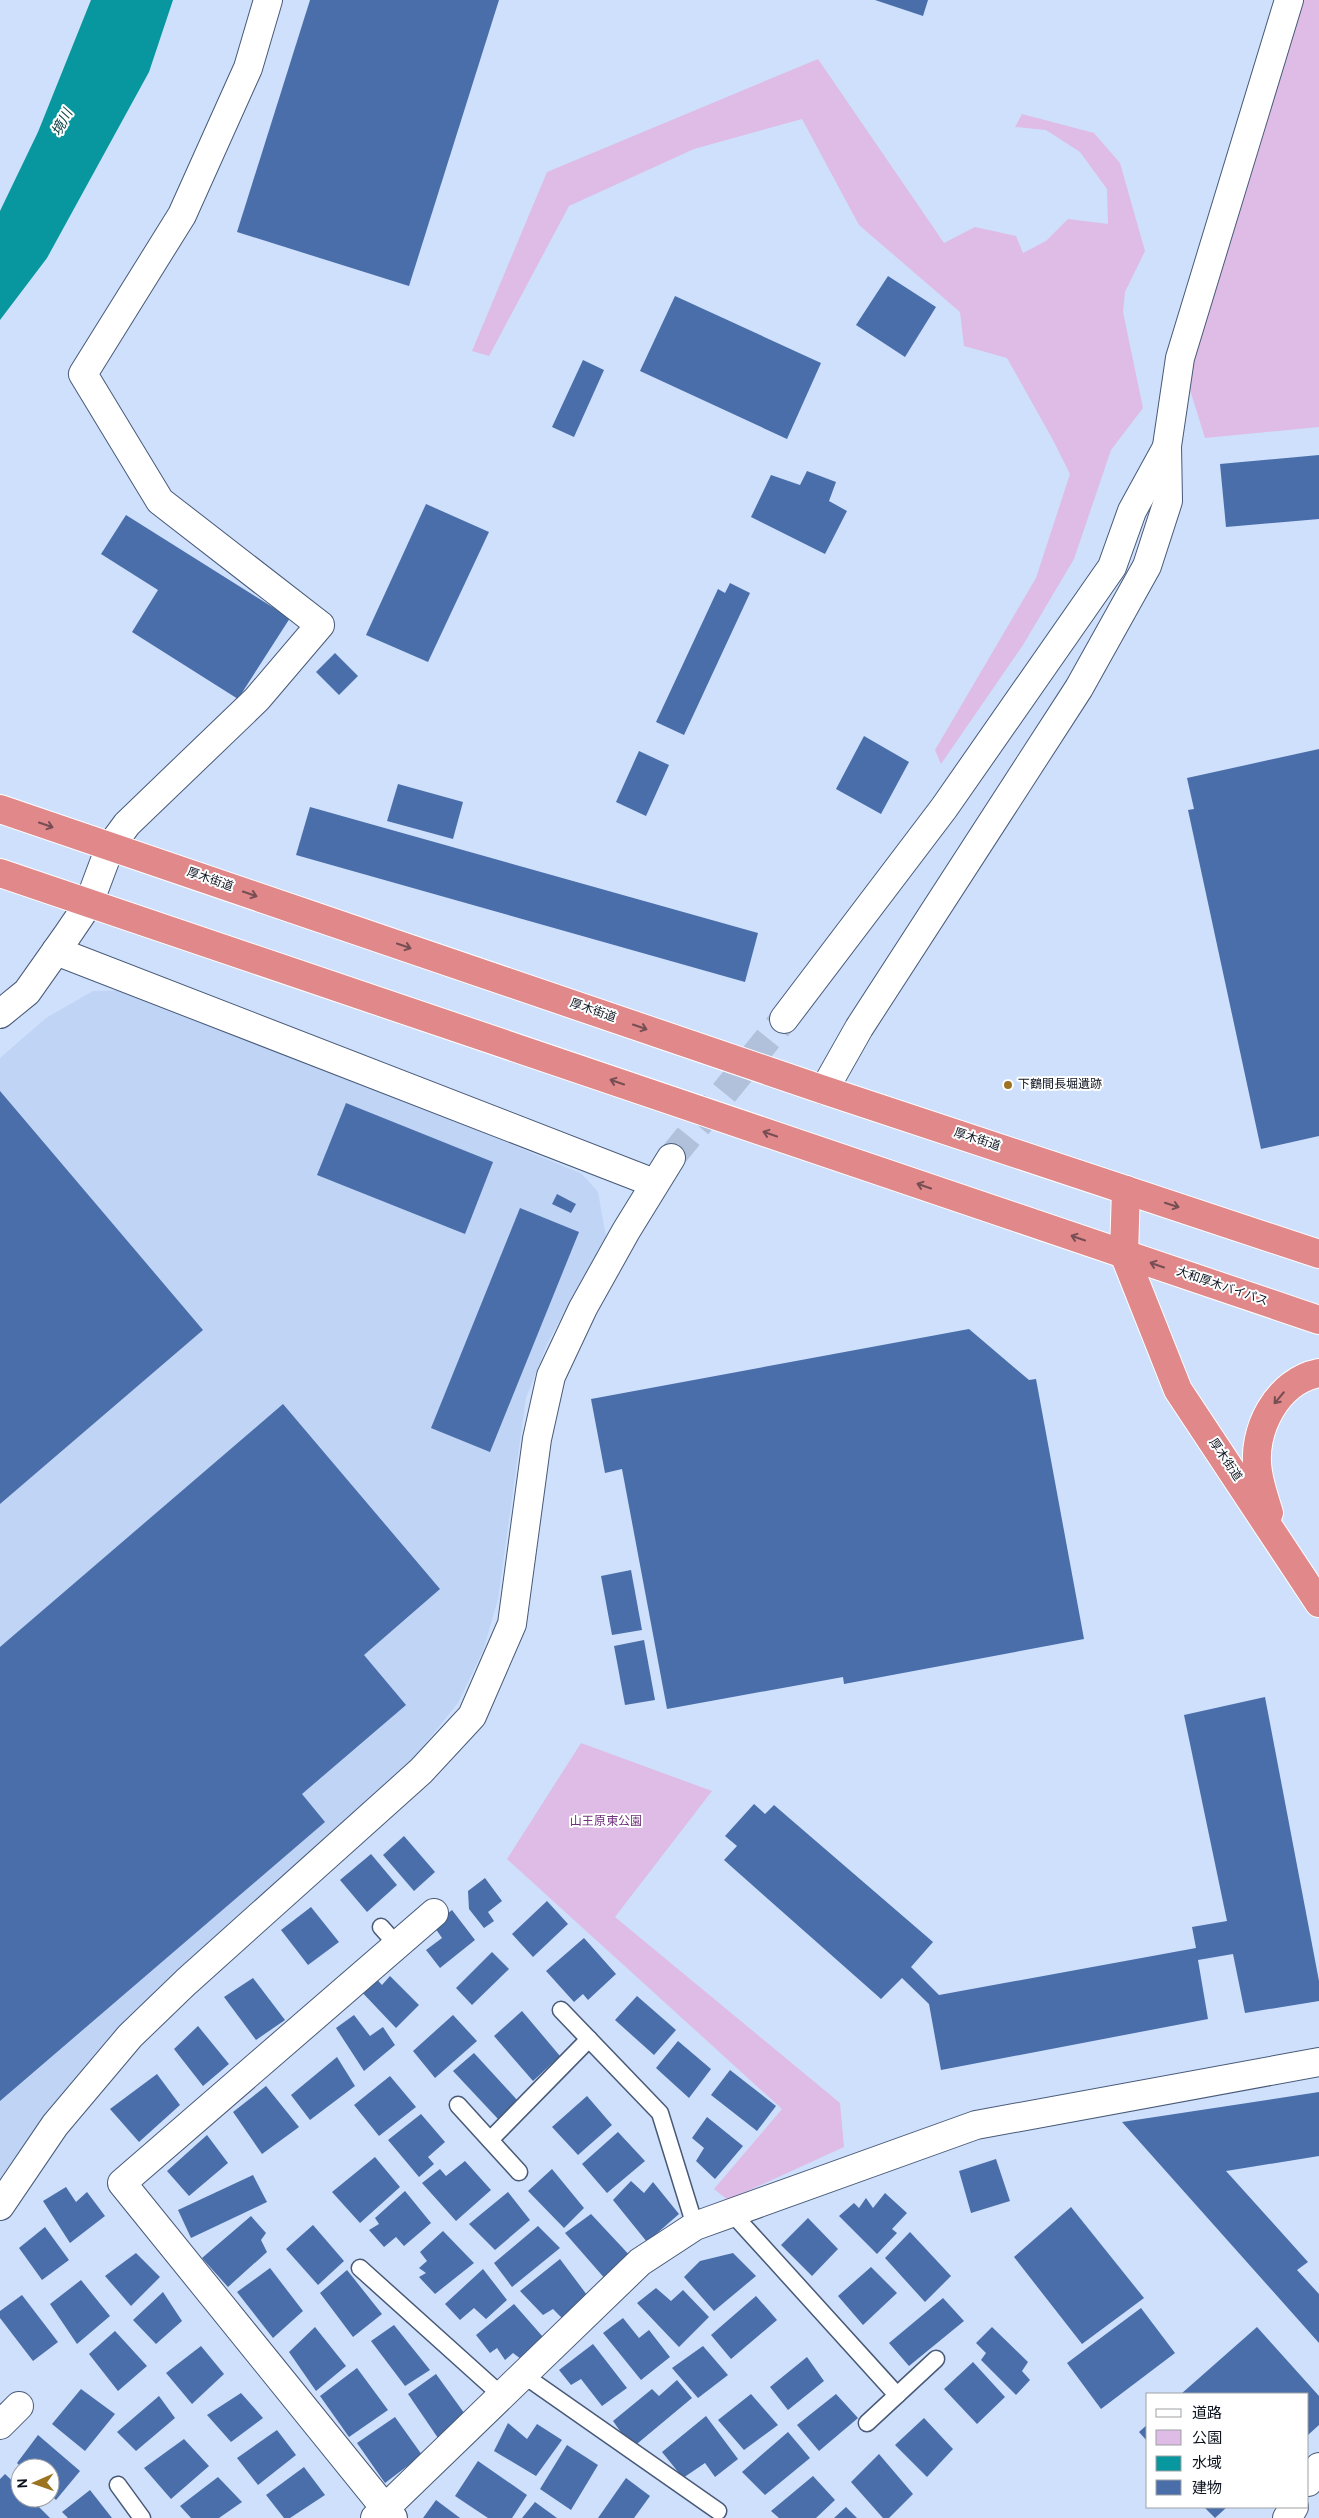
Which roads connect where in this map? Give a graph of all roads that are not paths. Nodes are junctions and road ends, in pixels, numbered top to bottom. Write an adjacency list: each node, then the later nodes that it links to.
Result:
1 (268, 0): 5 (street)
2 (1289, 0): 3 (street)
3 (1168, 446): 10 (street); 11 (street)
4 (0, 810): 5 (highway, 厚木街道, one-way to 5)
5 (110, 847): 7 (street); 11 (highway, 厚木街道, one-way to 11)
6 (0, 873): 7 (highway)
7 (89, 903): 8 (street); 17 (highway, one-way to 7)
8 (56, 951): 9 (street); 13 (street)
9 (0, 1014)
10 (784, 1019)
11 (824, 1090): 14 (highway, 厚木街道)
12 (671, 1158): 13 (street)
13 (654, 1182): 30 (street)
14 (1126, 1190): 15 (highway, one-way to 15); 17 (highway, 厚木街道)
15 (1292, 1245): 16 (highway); 18 (highway)
16 (1319, 1250)
17 (1124, 1254): 19 (highway, 大和厚木バイパス, one-way to 17); 21 (highway, 厚木街道)
18 (1319, 1254)
19 (1319, 1320)
20 (1319, 1373): 21 (highway, one-way to 21)
21 (1274, 1534): 22 (highway, 厚木街道)
22 (1319, 1603)
23 (434, 1913): 43 (street)
24 (561, 2010): 25 (lane)
25 (589, 2039): 28 (lane); 32 (lane)
26 (1319, 2062): 31 (street)
27 (458, 2105): 28 (lane)
28 (490, 2140): 29 (lane)
29 (519, 2172)
30 (0, 2206)
31 (731, 2212): 32 (street); 37 (lane)
32 (695, 2226): 35 (street)
33 (360, 2268): 36 (lane)
34 (936, 2359): 37 (lane)
35 (522, 2374): 36 (street); 42 (lane)
36 (500, 2394): 43 (street)
37 (897, 2395): 38 (lane)
38 (866, 2424)
39 (1319, 2467): 40 (street)
40 (1309, 2481)
41 (118, 2485): 44 (lane)
42 (718, 2511)
43 (384, 2515)
44 (142, 2518)

